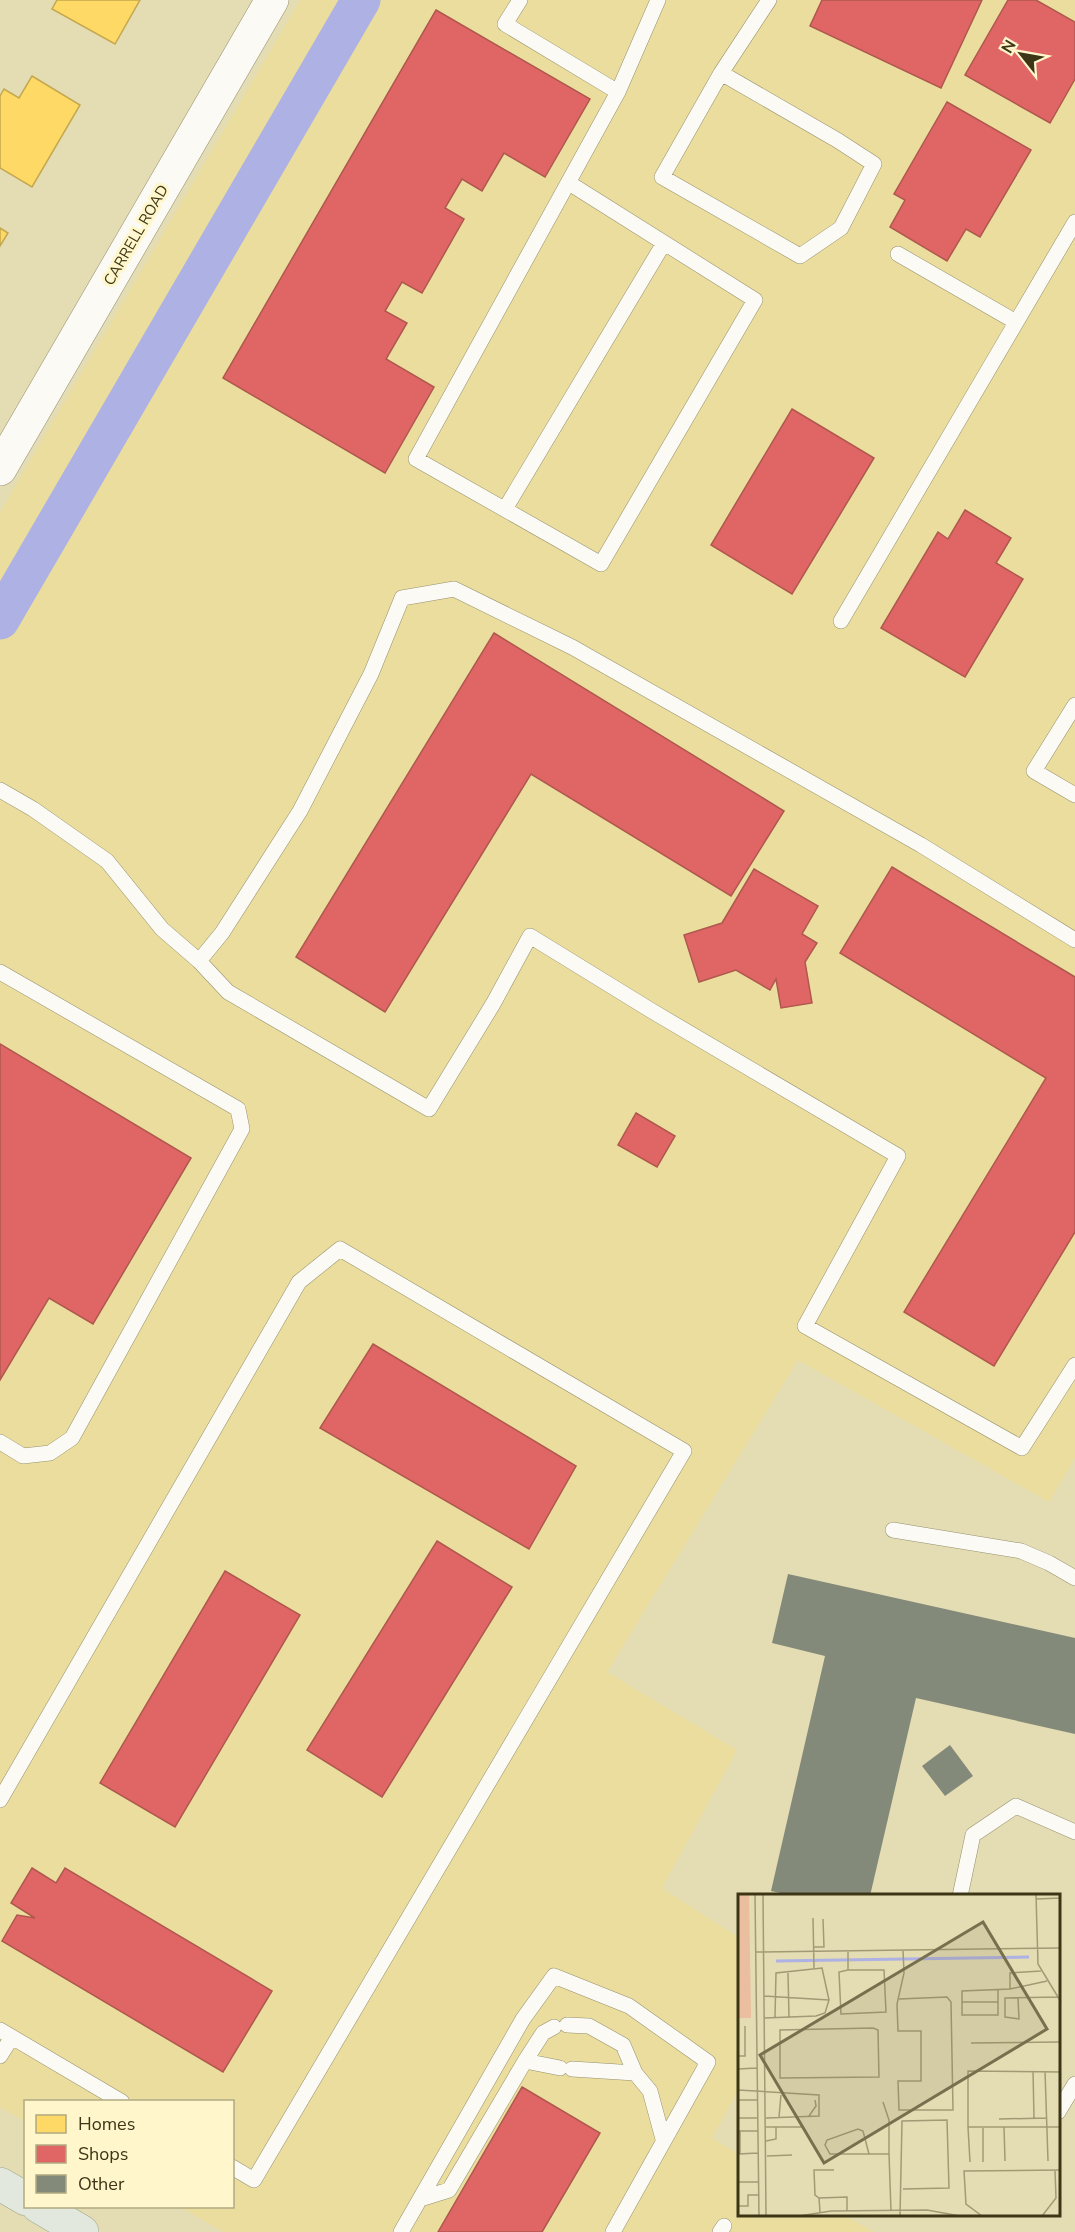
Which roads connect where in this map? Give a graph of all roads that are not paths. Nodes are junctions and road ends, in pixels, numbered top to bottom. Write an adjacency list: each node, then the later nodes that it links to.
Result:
1 (272, 0): 12 (street, CARRELL ROAD)
2 (520, 0): 6 (lane)
3 (658, 0): 6 (lane)
4 (769, 0): 5 (lane)
5 (721, 73): 5 (lane)
6 (618, 92): 7 (lane)
7 (569, 183): 9 (lane); 13 (lane)
8 (1075, 222): 11 (lane)
9 (663, 243): 13 (lane); 13 (lane)
10 (898, 254): 11 (lane)
11 (1016, 322): 14 (lane)
12 (0, 469)
13 (505, 509)
14 (841, 621)
15 (1075, 705): 17 (lane)
16 (0, 790): 19 (lane)
17 (1075, 795)
18 (1075, 940): 19 (lane)
19 (199, 961): 21 (lane)
20 (0, 972): 22 (lane)
21 (1075, 1365)
22 (0, 1442)
23 (893, 1530): 24 (lane)
24 (1075, 1578)
25 (0, 1800): 36 (lane)
26 (1075, 1832): 27 (lane)
27 (960, 1894)
28 (6, 2033): 29 (lane); 33 (lane)
29 (0, 2056)
30 (525, 2061): 31 (lane); 31 (lane); 39 (lane)
31 (634, 2073): 35 (lane)
32 (1075, 2084): 34 (lane)
33 (119, 2100)
34 (1060, 2110)
35 (663, 2139): 39 (lane); 43 (lane)
36 (234, 2168)
37 (0, 2184): 38 (main road)
38 (24, 2198)
39 (420, 2199): 42 (lane)
40 (41, 2208): 41 (main road)
41 (82, 2232)
42 (401, 2232)
43 (613, 2232)

